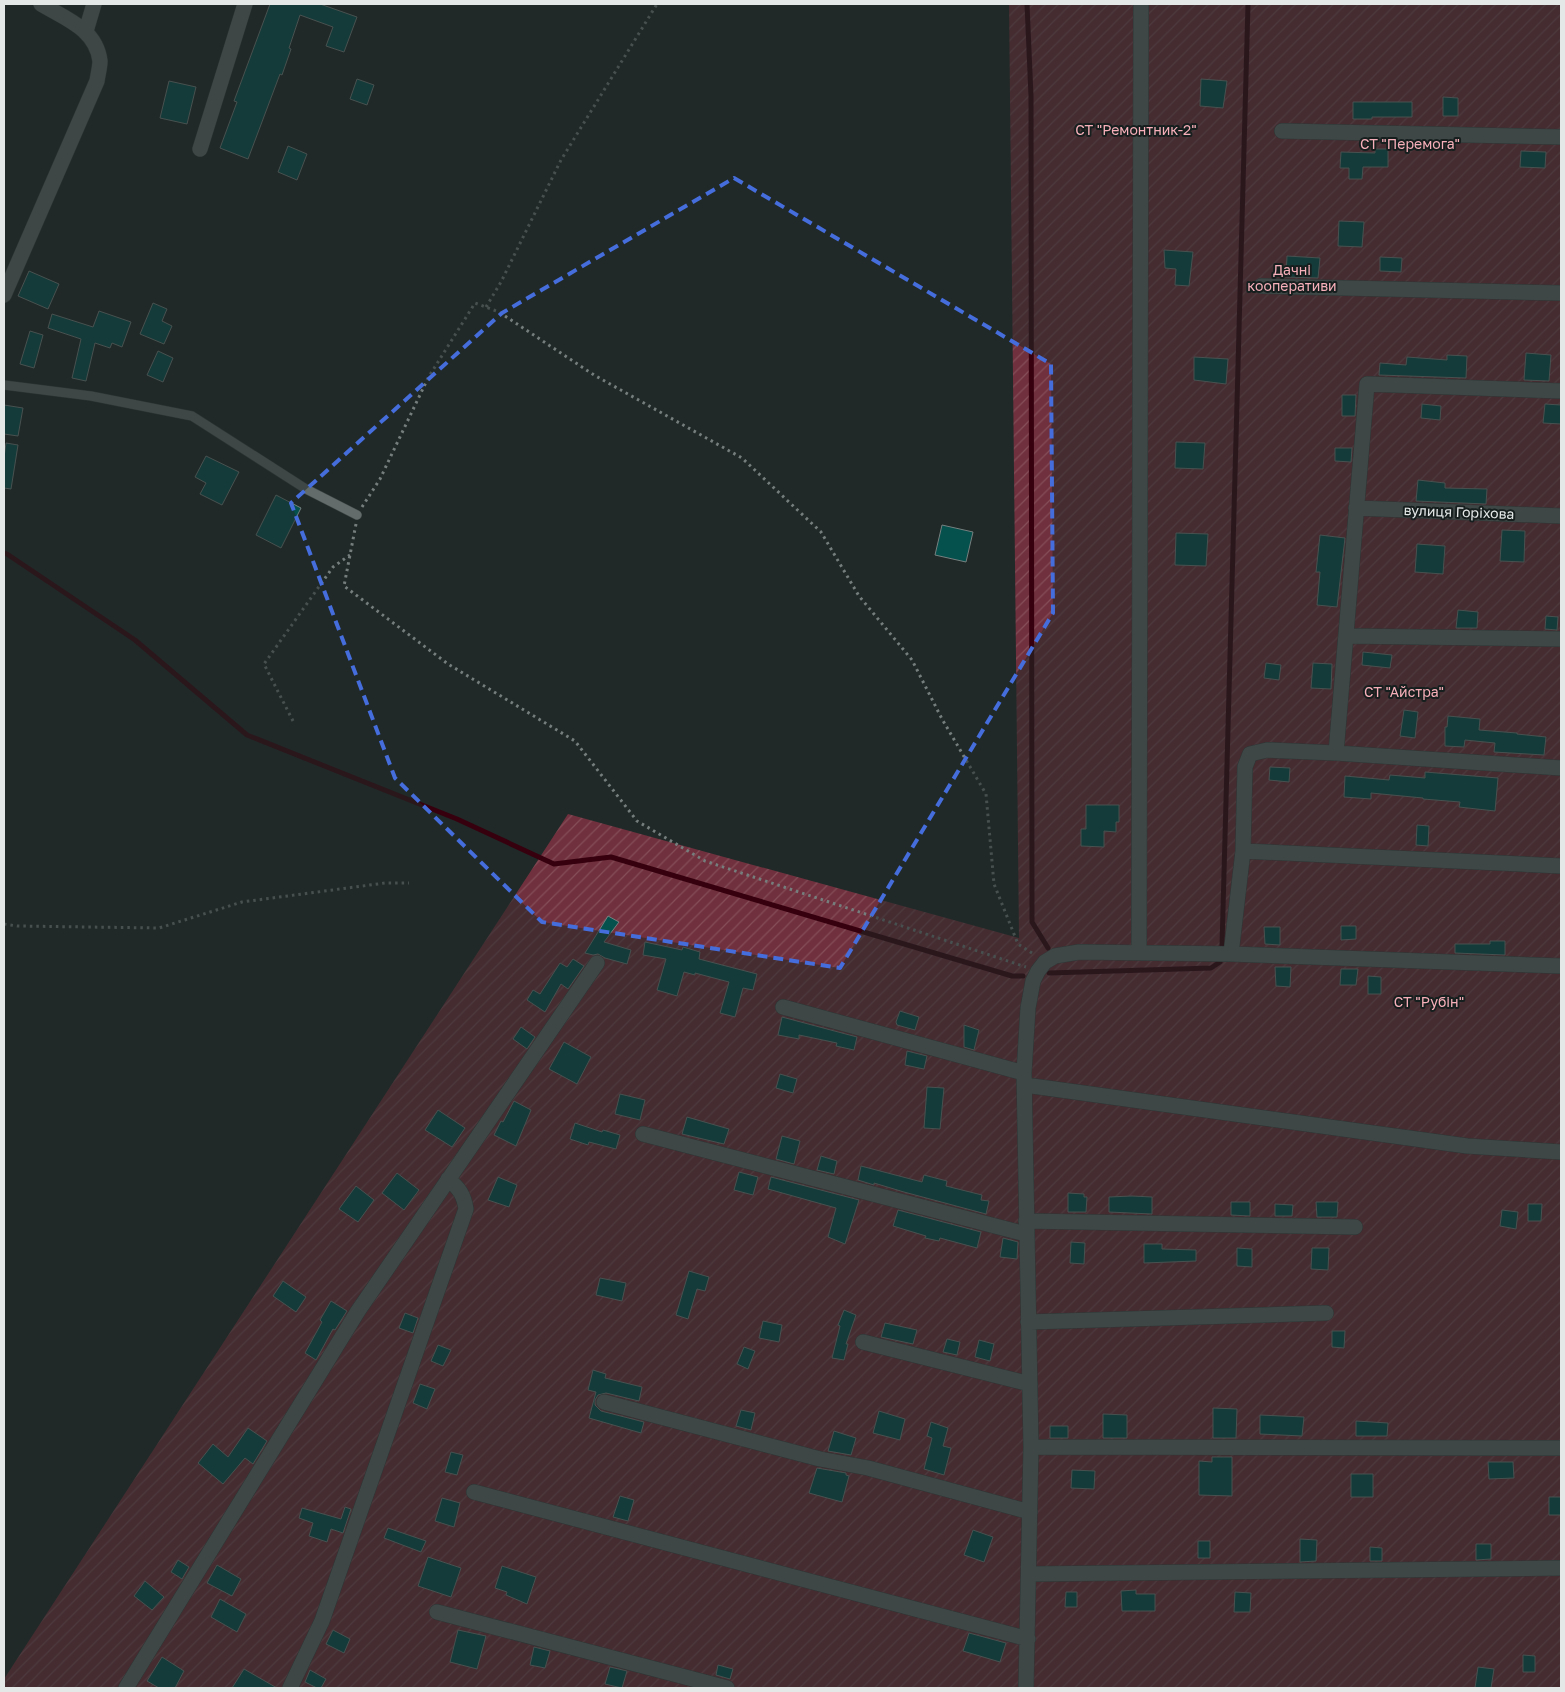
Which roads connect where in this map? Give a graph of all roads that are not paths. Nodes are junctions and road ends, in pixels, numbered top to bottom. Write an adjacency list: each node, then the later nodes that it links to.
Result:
1 (41, 4): 5 (street)
2 (94, 4): 5 (street)
3 (245, 4): 8 (street)
4 (1141, 4): 23 (street)
5 (86, 31): 11 (street)
6 (1282, 131): 7 (street)
7 (1561, 137)
8 (200, 149)
9 (1261, 286): 10 (street)
10 (1561, 293)
11 (4, 295)
12 (4, 385): 15 (lane)
13 (1561, 391): 14 (street)
14 (1356, 508): 16 (street, вулиця Горіхова); 17 (street)
15 (357, 516)
16 (1561, 516)
17 (1346, 636): 18 (street); 19 (street)
18 (1561, 639)
19 (1336, 753): 20 (street); 21 (street)
20 (1561, 768)
21 (1243, 851): 22 (street); 24 (street)
22 (1561, 866)
23 (1139, 953): 24 (street); 28 (street)
24 (1231, 954): 26 (street)
25 (597, 963): 31 (street)
26 (1561, 966)
27 (784, 1007): 28 (street)
28 (1025, 1079): 30 (street); 33 (street)
29 (643, 1134): 33 (street)
30 (1561, 1152)
31 (448, 1180): 47 (street); 48 (street)
32 (1355, 1226): 33 (street)
33 (1026, 1228): 35 (street)
34 (1326, 1312): 35 (street)
35 (1028, 1322): 37 (street)
36 (863, 1342): 37 (street)
37 (1030, 1384): 39 (street)
38 (604, 1402): 42 (street)
39 (1031, 1447): 40 (street); 42 (street)
40 (1561, 1448)
41 (474, 1492): 46 (street)
42 (1030, 1512): 44 (street)
43 (1561, 1568): 44 (street)
44 (1030, 1574): 46 (street)
45 (437, 1612): 49 (street)
46 (1028, 1639): 50 (street)
47 (126, 1688)
48 (290, 1688)
49 (726, 1688)
50 (1026, 1688)

